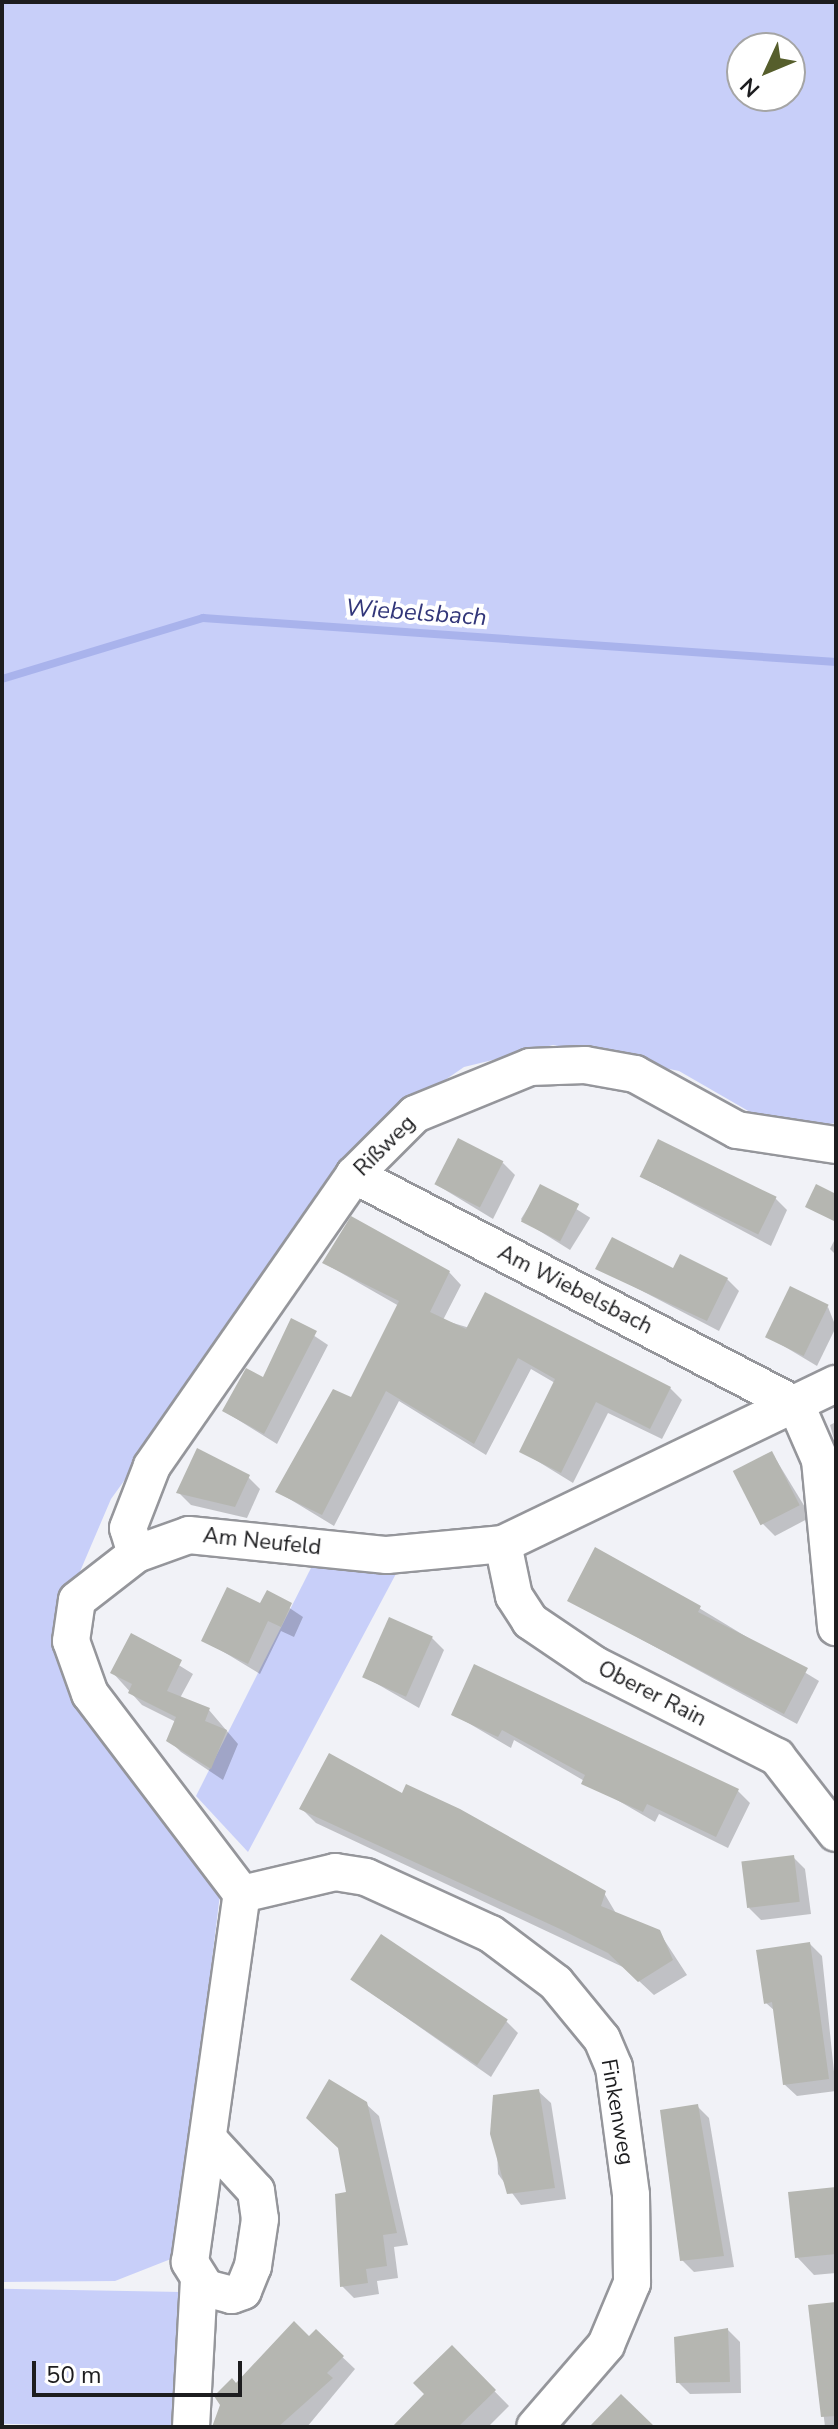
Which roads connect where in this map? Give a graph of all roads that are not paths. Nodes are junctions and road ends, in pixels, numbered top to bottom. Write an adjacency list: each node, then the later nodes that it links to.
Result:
1 (836, 1145): 2 (street, Rißweg)
2 (354, 1175): 4 (street, Am Wiebelsbach); 6 (street, Rißweg)
3 (836, 1384): 4 (street, Am Neufeld)
4 (796, 1405): 5 (street, Am Neufeld); 7 (street)
5 (503, 1544): 6 (street, Am Neufeld); 8 (street, Oberer Rain)
6 (136, 1554): 9 (street, Am Neufeld)
7 (836, 1627)
8 (835, 1820)
9 (242, 1894): 10 (street); 13 (street, Finkenweg)
10 (210, 2141): 11 (street); 11 (street)
11 (199, 2281): 12 (street)
12 (191, 2427)
13 (535, 2427)

